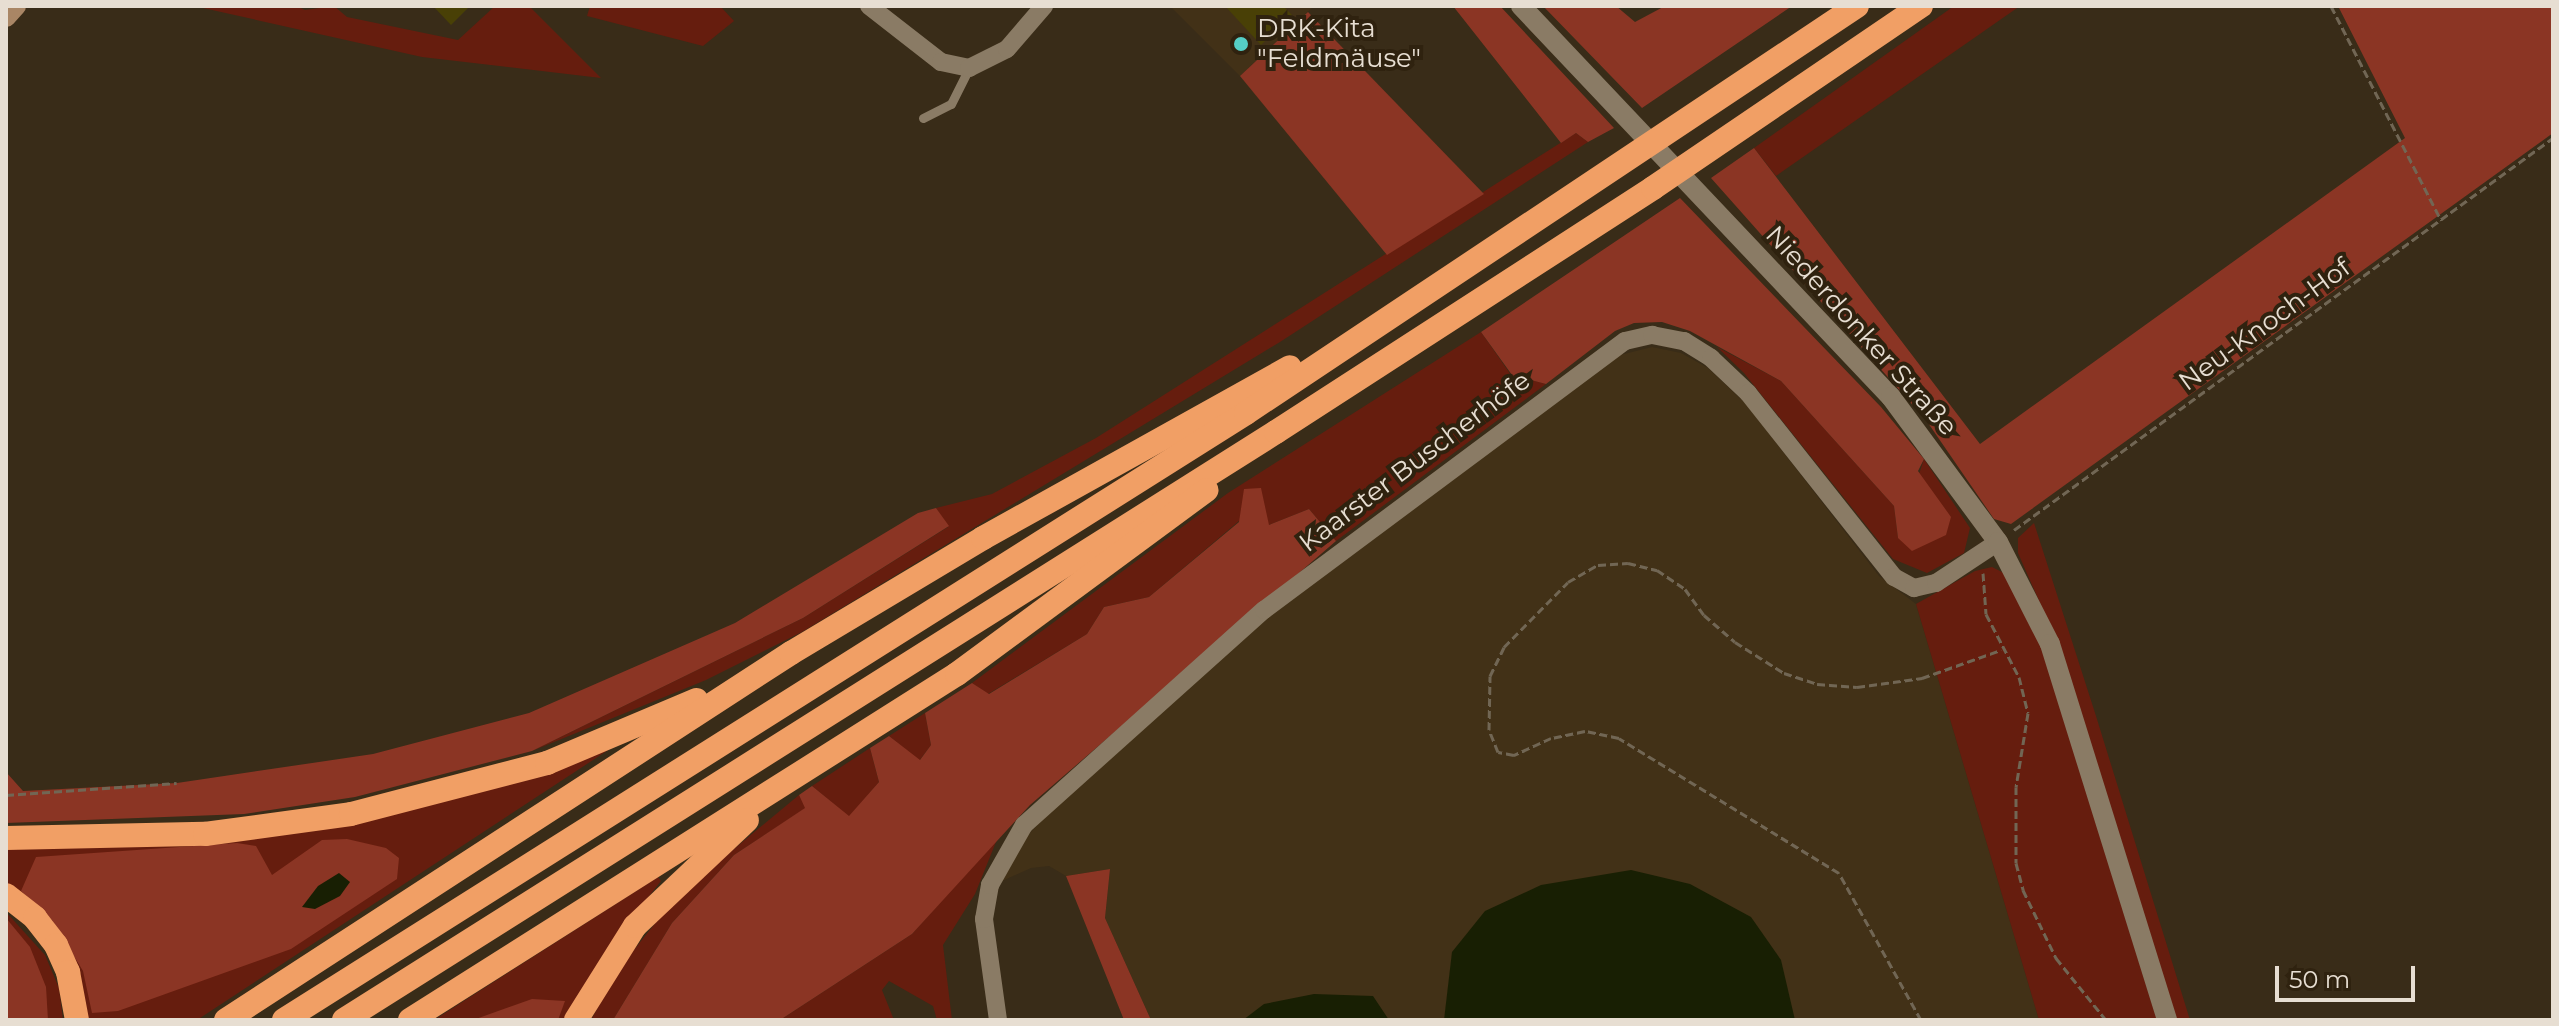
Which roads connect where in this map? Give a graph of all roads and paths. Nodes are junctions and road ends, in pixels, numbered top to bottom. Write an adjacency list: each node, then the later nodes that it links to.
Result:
1 (16, 6): 14 (main road)
2 (266, 6): 3 (path)
3 (275, 6)
4 (695, 6): 5 (path)
5 (705, 6)
6 (748, 6): 7 (path)
7 (759, 6)
8 (869, 6): 15 (street)
9 (1044, 6): 15 (street)
10 (1521, 6): 21 (street, Niederdonker Straße)
11 (1857, 6): 19 (highway)
12 (1921, 6): 20 (highway)
13 (2331, 6): 18 (path)
14 (6, 17)
15 (969, 68): 16 (lane)
16 (923, 118)
17 (2553, 138): 18 (path, Neu-Knoch-Hof)
18 (2441, 220): 21 (path, Neu-Knoch-Hof)
19 (1368, 329): 23 (highway); 31 (highway)
20 (1276, 432): 24 (highway); 32 (highway)
21 (1990, 547): 22 (path); 35 (street, Kaarster Buscherhöfe); 38 (street, Niederdonker Straße)
22 (2001, 650): 36 (path); 37 (path)
23 (791, 653): 27 (highway); 30 (highway)
24 (826, 756): 33 (highway); 34 (highway)
25 (177, 783): 26 (path)
26 (6, 795)
27 (6, 838)
28 (6, 895): 29 (highway)
29 (77, 1020)
30 (226, 1020)
31 (284, 1020)
32 (344, 1020)
33 (410, 1020)
34 (576, 1020)
35 (998, 1020)
36 (1921, 1020)
37 (2106, 1020)
38 (2167, 1020)

